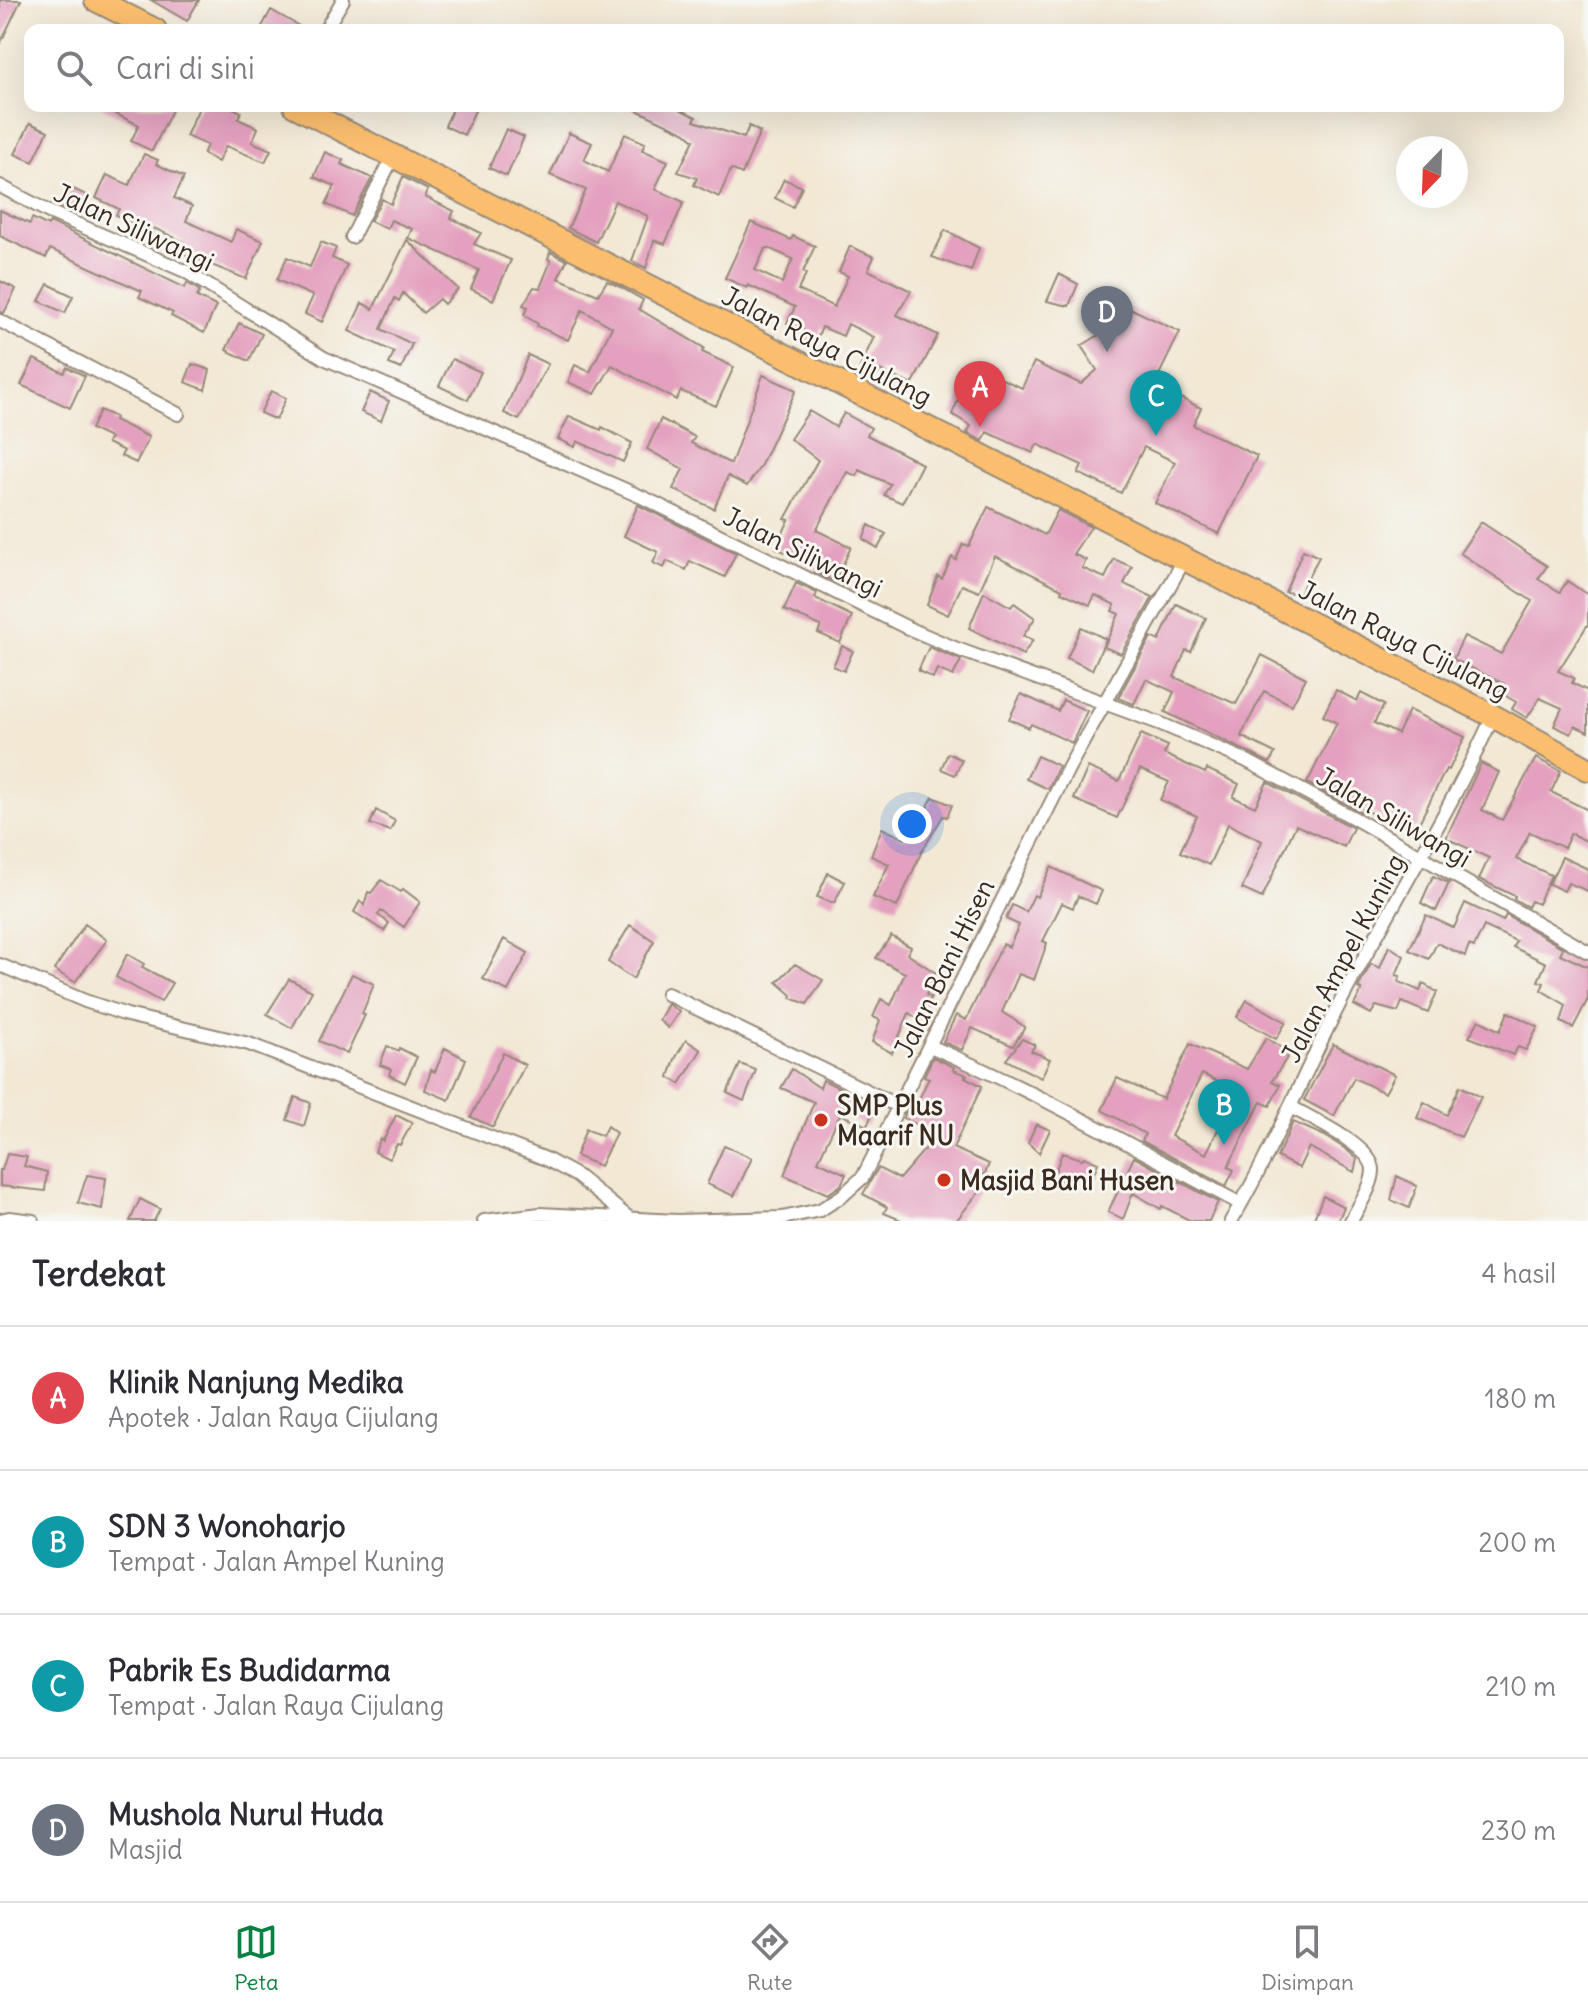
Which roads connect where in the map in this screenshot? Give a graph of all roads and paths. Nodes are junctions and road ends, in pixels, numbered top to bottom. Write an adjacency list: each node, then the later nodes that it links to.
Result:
1 (96, 0): 3 (highway)
2 (343, 0): 4 (street)
3 (143, 24)
4 (329, 24)
5 (307, 112): 6 (highway, Jalan Raya Cijulang)
6 (394, 155): 8 (street); 11 (highway, Jalan Raya Cijulang)
7 (0, 186): 12 (street, Jalan Siliwangi)
8 (352, 237)
9 (0, 321): 10 (street)
10 (178, 414)
11 (1184, 560): 12 (street, Jalan Bani Hisen); 13 (highway, Jalan Raya Cijulang)
12 (1104, 704): 15 (street, Jalan Siliwangi); 19 (street, Jalan Bani Hisen)
13 (1493, 716): 14 (highway, Jalan Raya Cijulang); 15 (street, Jalan Ampel Kuning)
14 (1587, 766)
15 (1420, 857): 16 (street, Jalan Siliwangi); 21 (street, Jalan Ampel Kuning)
16 (1588, 952)
17 (0, 965): 23 (street)
18 (667, 994): 20 (street)
19 (930, 1046): 20 (street, Jalan Bani Hisen); 22 (street)
20 (900, 1107): 23 (street, Jalan Bani Hisen)
21 (1291, 1107): 22 (street, Jalan Ampel Kuning); 28 (street)
22 (1241, 1204): 27 (street, Jalan Ampel Kuning)
23 (630, 1219): 26 (street, Jalan Bani Hisen)
24 (0, 1220): 25 (street)
25 (33, 1221)
26 (484, 1221)
27 (1231, 1221)
28 (1351, 1221)

